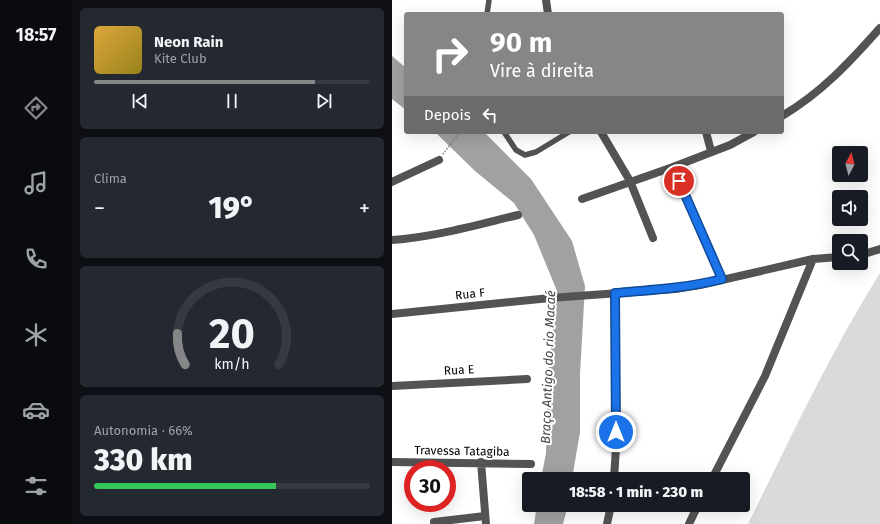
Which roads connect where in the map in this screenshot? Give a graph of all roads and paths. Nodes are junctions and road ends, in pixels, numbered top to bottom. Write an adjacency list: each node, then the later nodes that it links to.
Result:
1 (489, 0): 3 (lane)
2 (546, 0): 4 (street)
3 (487, 12)
4 (548, 12)
5 (880, 28): 6 (street)
6 (784, 115)
7 (458, 134): 14 (path)
8 (505, 134): 9 (lane)
9 (565, 134)
10 (602, 134): 16 (street)
11 (707, 134): 13 (street)
12 (750, 134): 13 (street)
13 (711, 151): 15 (street)
14 (439, 160): 17 (street)
15 (672, 167): 16 (street); 26 (street)
16 (630, 181): 18 (street); 20 (street)
17 (392, 182)
18 (582, 198)
19 (518, 215): 21 (street)
20 (653, 238)
21 (392, 240)
22 (880, 249): 23 (street)
23 (868, 253)
24 (832, 258): 25 (street, Rua F)
25 (813, 259): 26 (street, Rua F); 35 (street)
26 (722, 279): 27 (street, Rua F)
27 (615, 293): 28 (street, Rua F); 34 (street)
28 (392, 314)
29 (527, 379): 30 (street, Rua E)
30 (392, 386)
31 (392, 462): 32 (street, Travessa Tatagiba)
32 (482, 462): 33 (street, Travessa Tatagiba); 38 (street)
33 (531, 464)
34 (614, 472)
35 (716, 472)
36 (609, 512): 40 (street)
37 (695, 512): 41 (street)
38 (485, 520): 39 (street)
39 (434, 522)
40 (606, 524)
41 (689, 524)

